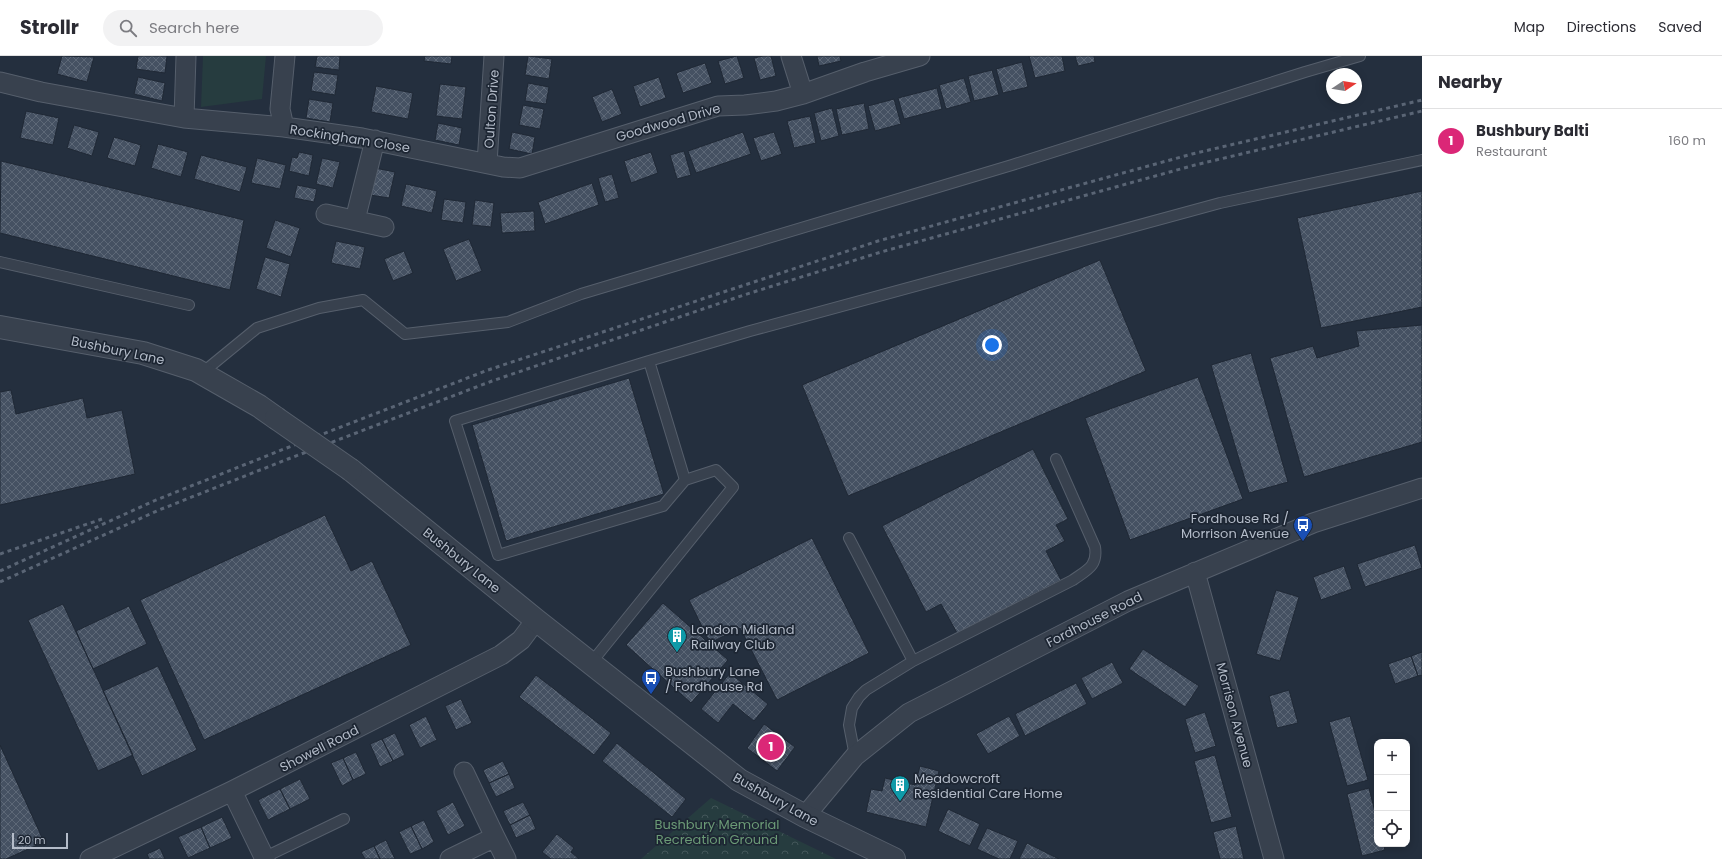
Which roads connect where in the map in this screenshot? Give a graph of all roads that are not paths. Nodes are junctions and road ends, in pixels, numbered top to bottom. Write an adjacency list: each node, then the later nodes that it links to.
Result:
1 (186, 56): 9 (street)
2 (285, 56): 10 (street, Rockingham Close)
3 (494, 56): 13 (street, Oulton Drive)
4 (791, 56): 8 (street)
5 (920, 56): 8 (street, Goodwood Drive)
6 (1360, 56): 21 (lane)
7 (0, 82): 9 (street)
8 (803, 94): 13 (street, Goodwood Drive)
9 (184, 118): 10 (street)
10 (284, 127): 11 (street, Rockingham Close)
11 (376, 140): 13 (street, Rockingham Close); 15 (street)
12 (1422, 160): 20 (lane)
13 (487, 163)
14 (326, 214): 15 (street)
15 (355, 220): 16 (street)
16 (384, 227)
17 (0, 262): 18 (lane)
18 (189, 305)
19 (0, 327): 21 (street, Bushbury Lane)
20 (649, 361): 23 (lane); 23 (lane)
21 (202, 373): 27 (street, Bushbury Lane, bridge)
22 (1056, 459): 28 (lane)
23 (685, 480): 29 (lane)
24 (1422, 488): 26 (street, Fordhouse Road)
25 (849, 538): 28 (lane)
26 (1194, 572): 30 (street, Fordhouse Road); 41 (street, Morrison Avenue)
27 (536, 620): 29 (street, Bushbury Lane); 32 (street, Showell Road)
28 (913, 661): 30 (lane)
29 (591, 663): 33 (street, Bushbury Lane)
30 (855, 756): 33 (street, Fordhouse Road)
31 (464, 772): 35 (street)
32 (232, 791): 36 (street); 37 (street, Showell Road)
33 (805, 816): 40 (street, Bushbury Lane)
34 (344, 819): 36 (lane)
35 (495, 837): 38 (street); 39 (street)
36 (264, 858)
37 (90, 859)
38 (450, 859)
39 (506, 859)
40 (894, 859)
41 (1274, 859)

